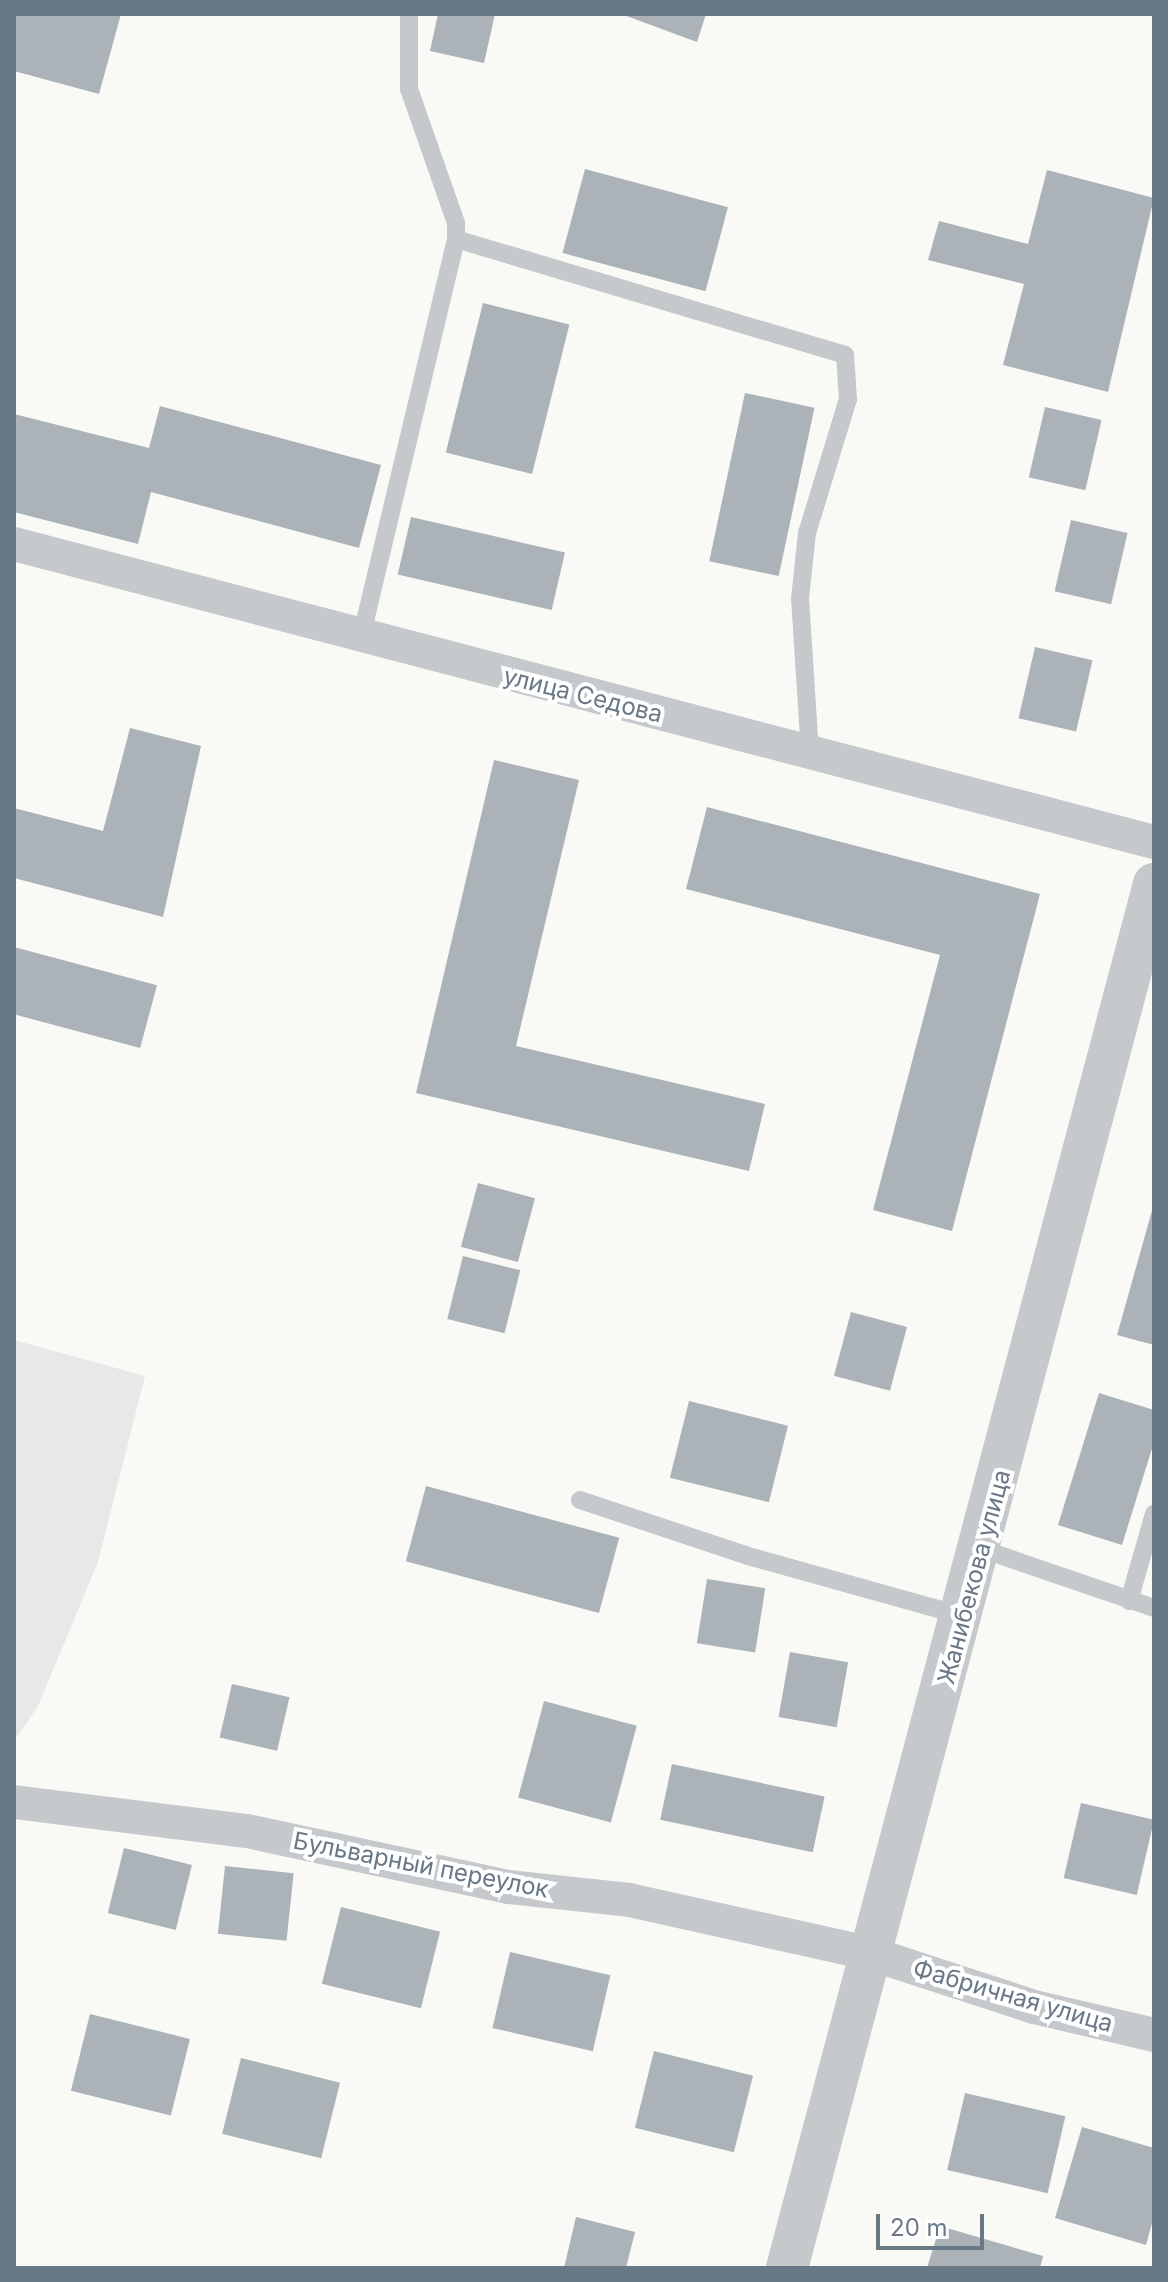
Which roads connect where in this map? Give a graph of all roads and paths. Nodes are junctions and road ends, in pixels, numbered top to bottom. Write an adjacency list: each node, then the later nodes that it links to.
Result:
1 (409, 14): 2 (lane)
2 (456, 239): 4 (lane); 5 (lane)
3 (14, 544): 4 (street, улица Седова)
4 (361, 638): 5 (street, улица Седова)
5 (810, 753): 6 (street, улица Седова)
6 (1154, 842)
7 (1154, 884): 10 (street, Жанибекова улица)
8 (580, 1500): 13 (lane)
9 (1154, 1514): 11 (lane)
10 (982, 1549): 11 (lane); 13 (street, Жанибекова улица)
11 (1129, 1601): 12 (lane)
12 (1154, 1608)
13 (963, 1615): 15 (street, Жанибекова улица)
14 (14, 1802): 15 (street, Бульварный переулок)
15 (872, 1954): 16 (street, Фабричная улица); 17 (street, Жанибекова улица)
16 (1154, 2035)
17 (787, 2268)

